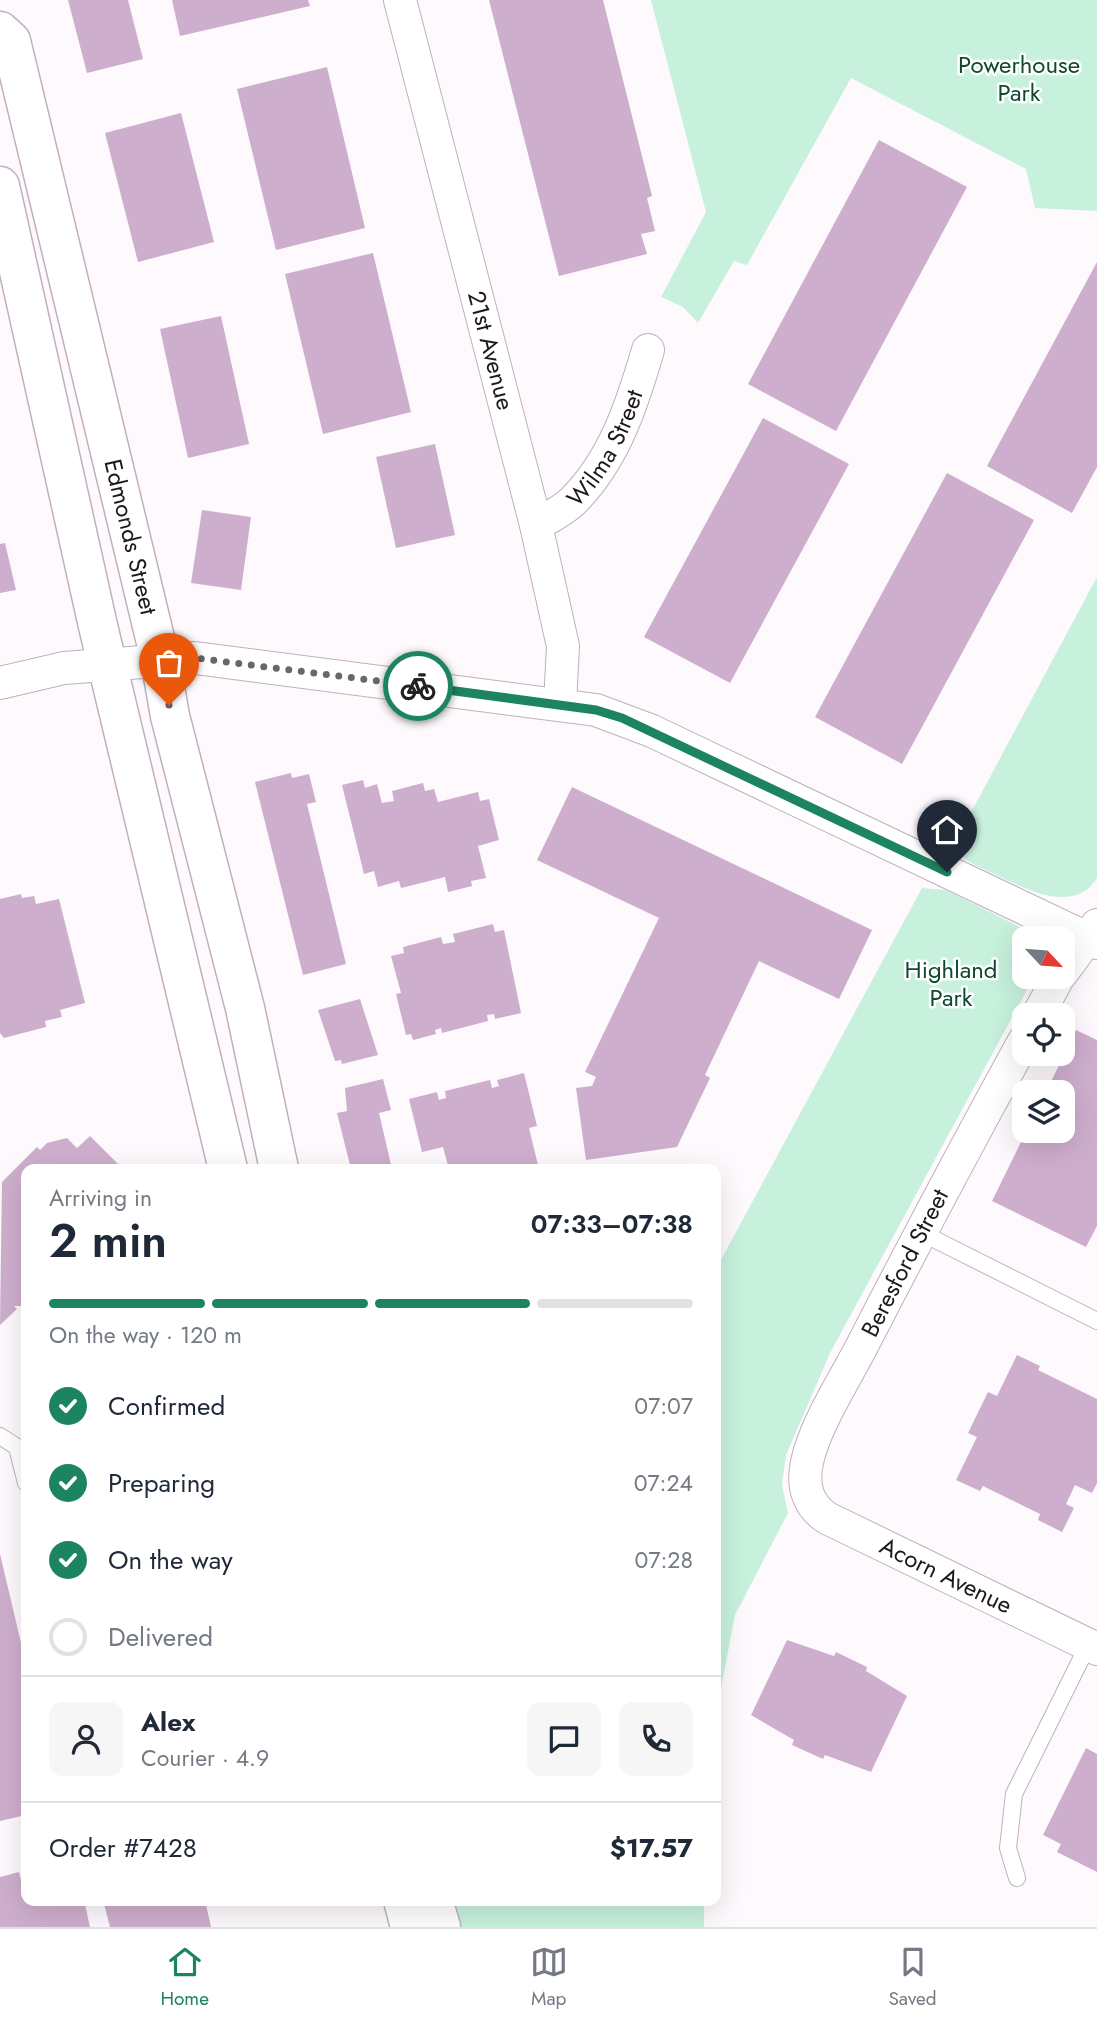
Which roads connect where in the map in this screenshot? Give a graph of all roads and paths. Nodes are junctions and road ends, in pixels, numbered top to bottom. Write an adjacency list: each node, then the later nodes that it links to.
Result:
1 (400, 0): 5 (street, 21st Avenue)
2 (0, 32): 6 (street, Edmonds Street)
3 (0, 186): 7 (street, Edmonds Street)
4 (648, 350): 5 (street, Wilma Street)
5 (536, 525): 9 (street, 21st Avenue)
6 (160, 659): 7 (street); 9 (street); 14 (street, Edmonds Street)
7 (107, 663): 8 (street); 13 (street, Edmonds Street)
8 (0, 683)
9 (560, 704): 10 (street)
10 (1094, 936): 11 (street)
11 (1075, 958)
12 (1012, 1063): 15 (street, Beresford Street)
13 (227, 1164)
14 (278, 1164)
15 (920, 1232): 16 (lane); 19 (street, Beresford Street)
16 (1097, 1321)
17 (0, 1436): 18 (lane)
18 (21, 1463)
19 (806, 1491): 20 (street, Acorn Avenue)
20 (1093, 1647): 21 (lane)
21 (1017, 1878)
22 (405, 1906): 24 (street)
23 (435, 1906): 25 (street)
24 (410, 1927)
25 (441, 1927)

